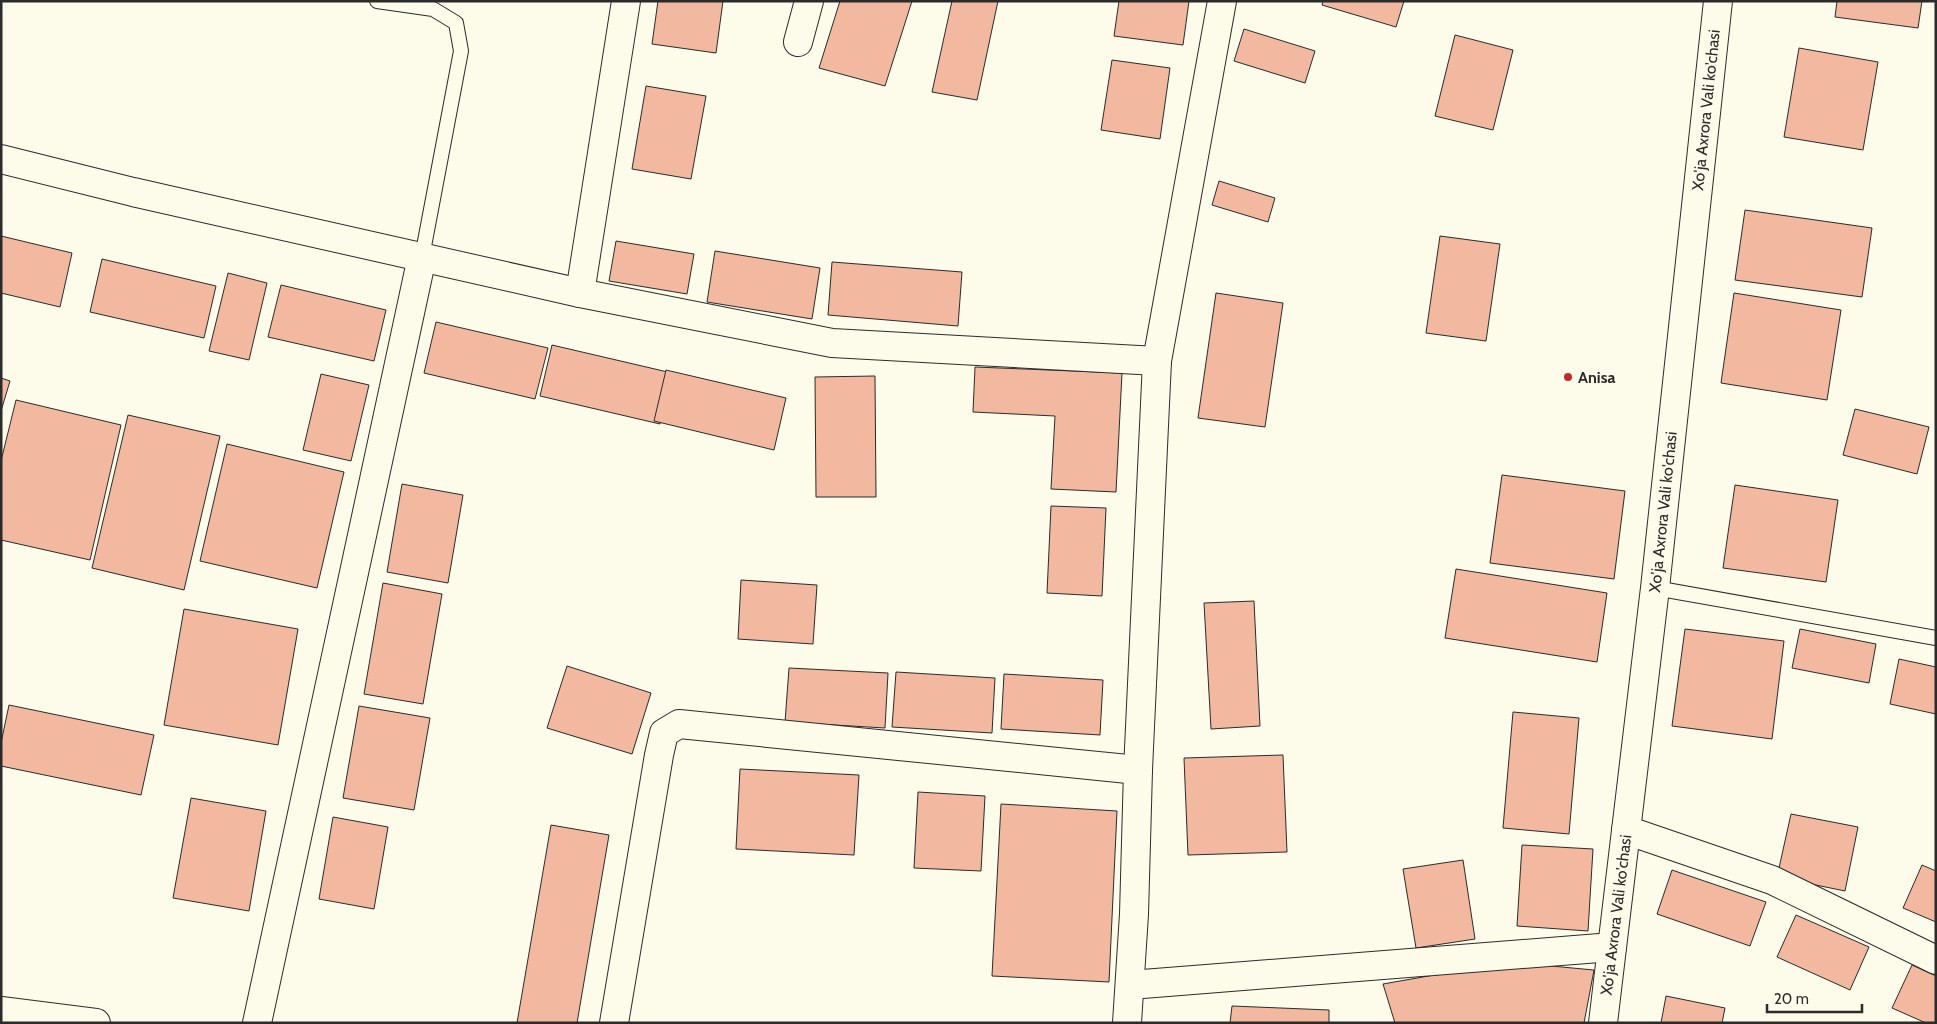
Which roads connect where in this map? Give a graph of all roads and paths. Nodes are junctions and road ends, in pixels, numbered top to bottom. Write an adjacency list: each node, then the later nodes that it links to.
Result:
1 (376, 1): 8 (lane)
2 (626, 1): 9 (street)
3 (809, 1): 6 (street)
4 (1222, 1): 10 (street)
5 (1718, 1): 11 (street, Xo'ja Axrora Vali ko'chasi)
6 (798, 42)
7 (1, 159): 8 (street)
8 (422, 257): 9 (street); 20 (street)
9 (580, 293): 10 (street)
10 (1157, 361): 13 (street)
11 (1654, 588): 12 (lane); 14 (street, Xo'ja Axrora Vali ko'chasi)
12 (1936, 638)
13 (1138, 770): 17 (street); 21 (street)
14 (1626, 830): 15 (street, Xo'ja Axrora Vali ko'chasi); 16 (street)
15 (1612, 946): 17 (street); 23 (street, Xo'ja Axrora Vali ko'chasi)
16 (1936, 960)
17 (1130, 985): 22 (street)
18 (1, 1011): 19 (street)
19 (96, 1023)
20 (257, 1023)
21 (614, 1023)
22 (1127, 1023)
23 (1603, 1023)

